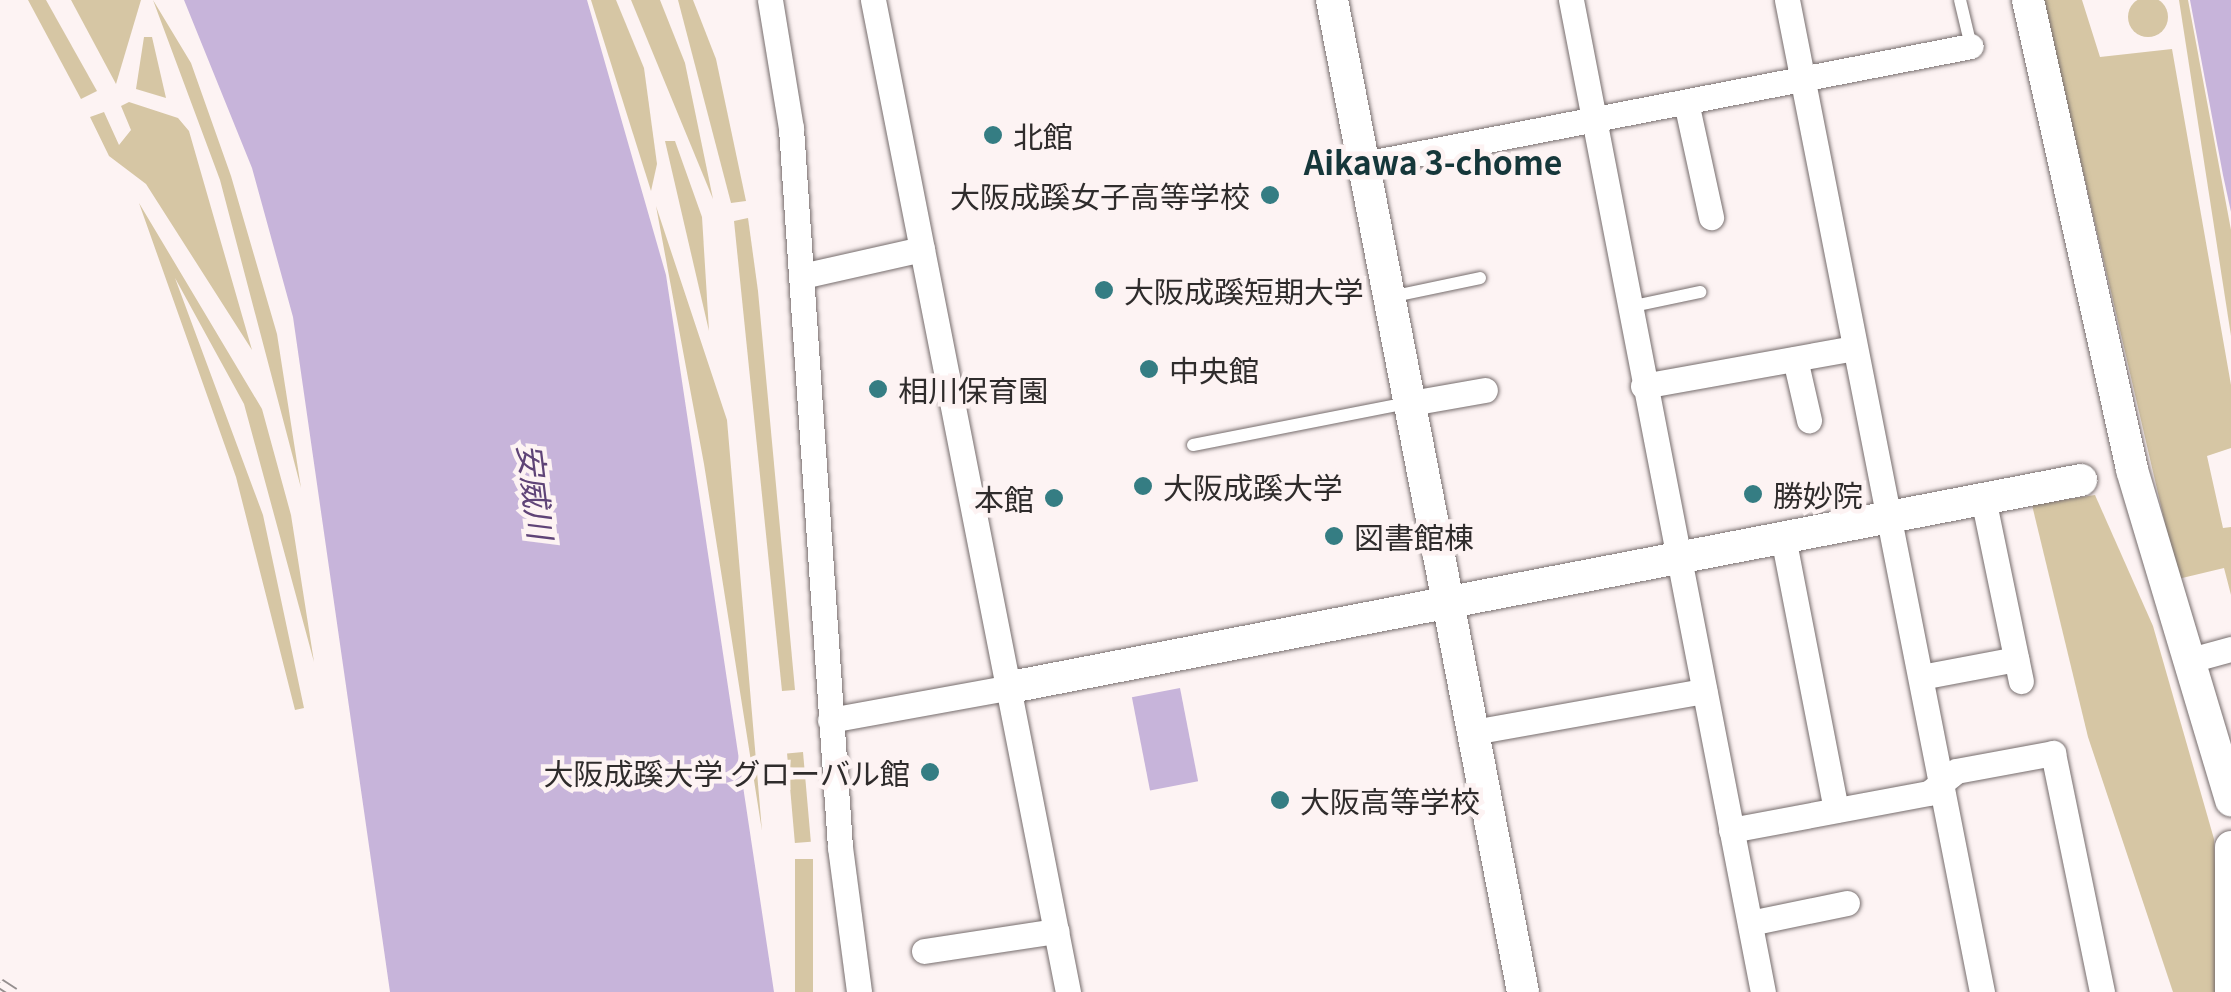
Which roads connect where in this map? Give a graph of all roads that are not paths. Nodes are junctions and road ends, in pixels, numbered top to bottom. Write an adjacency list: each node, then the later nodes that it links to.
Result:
1 (770, 0): 15 (street)
2 (873, 0): 14 (street)
3 (1332, 0): 12 (street)
4 (1571, 0): 11 (street)
5 (1788, 0): 9 (street)
6 (1960, 0): 8 (lane)
7 (2028, 0): 33 (street)
8 (1971, 46): 9 (street)
9 (1803, 79): 10 (street); 20 (street)
10 (1686, 102): 11 (street); 13 (street)
11 (1591, 121): 12 (street); 19 (street)
12 (1364, 164): 18 (street)
13 (1711, 218)
14 (922, 249): 15 (street); 35 (street)
15 (802, 276): 37 (street)
16 (1480, 278): 18 (lane)
17 (1700, 292): 19 (lane)
18 (1390, 297): 24 (street)
19 (1628, 307): 22 (street)
20 (1854, 348): 21 (street); 29 (street)
21 (1796, 359): 22 (street); 25 (street)
22 (1643, 386): 31 (street)
23 (1486, 390): 24 (street)
24 (1411, 403): 26 (lane); 32 (street)
25 (1809, 420)
26 (1193, 444)
27 (2081, 480): 28 (street)
28 (1984, 498): 29 (street); 34 (street)
29 (1888, 515): 30 (street); 34 (street)
30 (1783, 537): 31 (street); 41 (street)
31 (1677, 557): 32 (street); 36 (street)
32 (1450, 601): 35 (street); 38 (street)
33 (2212, 654): 40 (street)
34 (1921, 677): 39 (street)
35 (1011, 687): 37 (street); 46 (street)
36 (1704, 690): 38 (street); 42 (street)
37 (830, 720): 48 (street)
38 (1473, 732): 50 (street)
39 (1942, 782): 41 (street); 52 (street); 53 (street)
40 (2231, 802)
41 (1836, 810): 42 (street)
42 (1731, 830): 45 (street)
43 (2231, 848): 54 (street)
44 (1847, 904): 45 (street)
45 (1750, 923): 51 (street)
46 (1056, 931): 47 (street); 49 (street)
47 (924, 951)
48 (859, 992)
49 (1068, 992)
50 (1523, 992)
51 (1764, 992)
52 (1982, 992)
53 (2102, 992)
54 (2231, 992)

